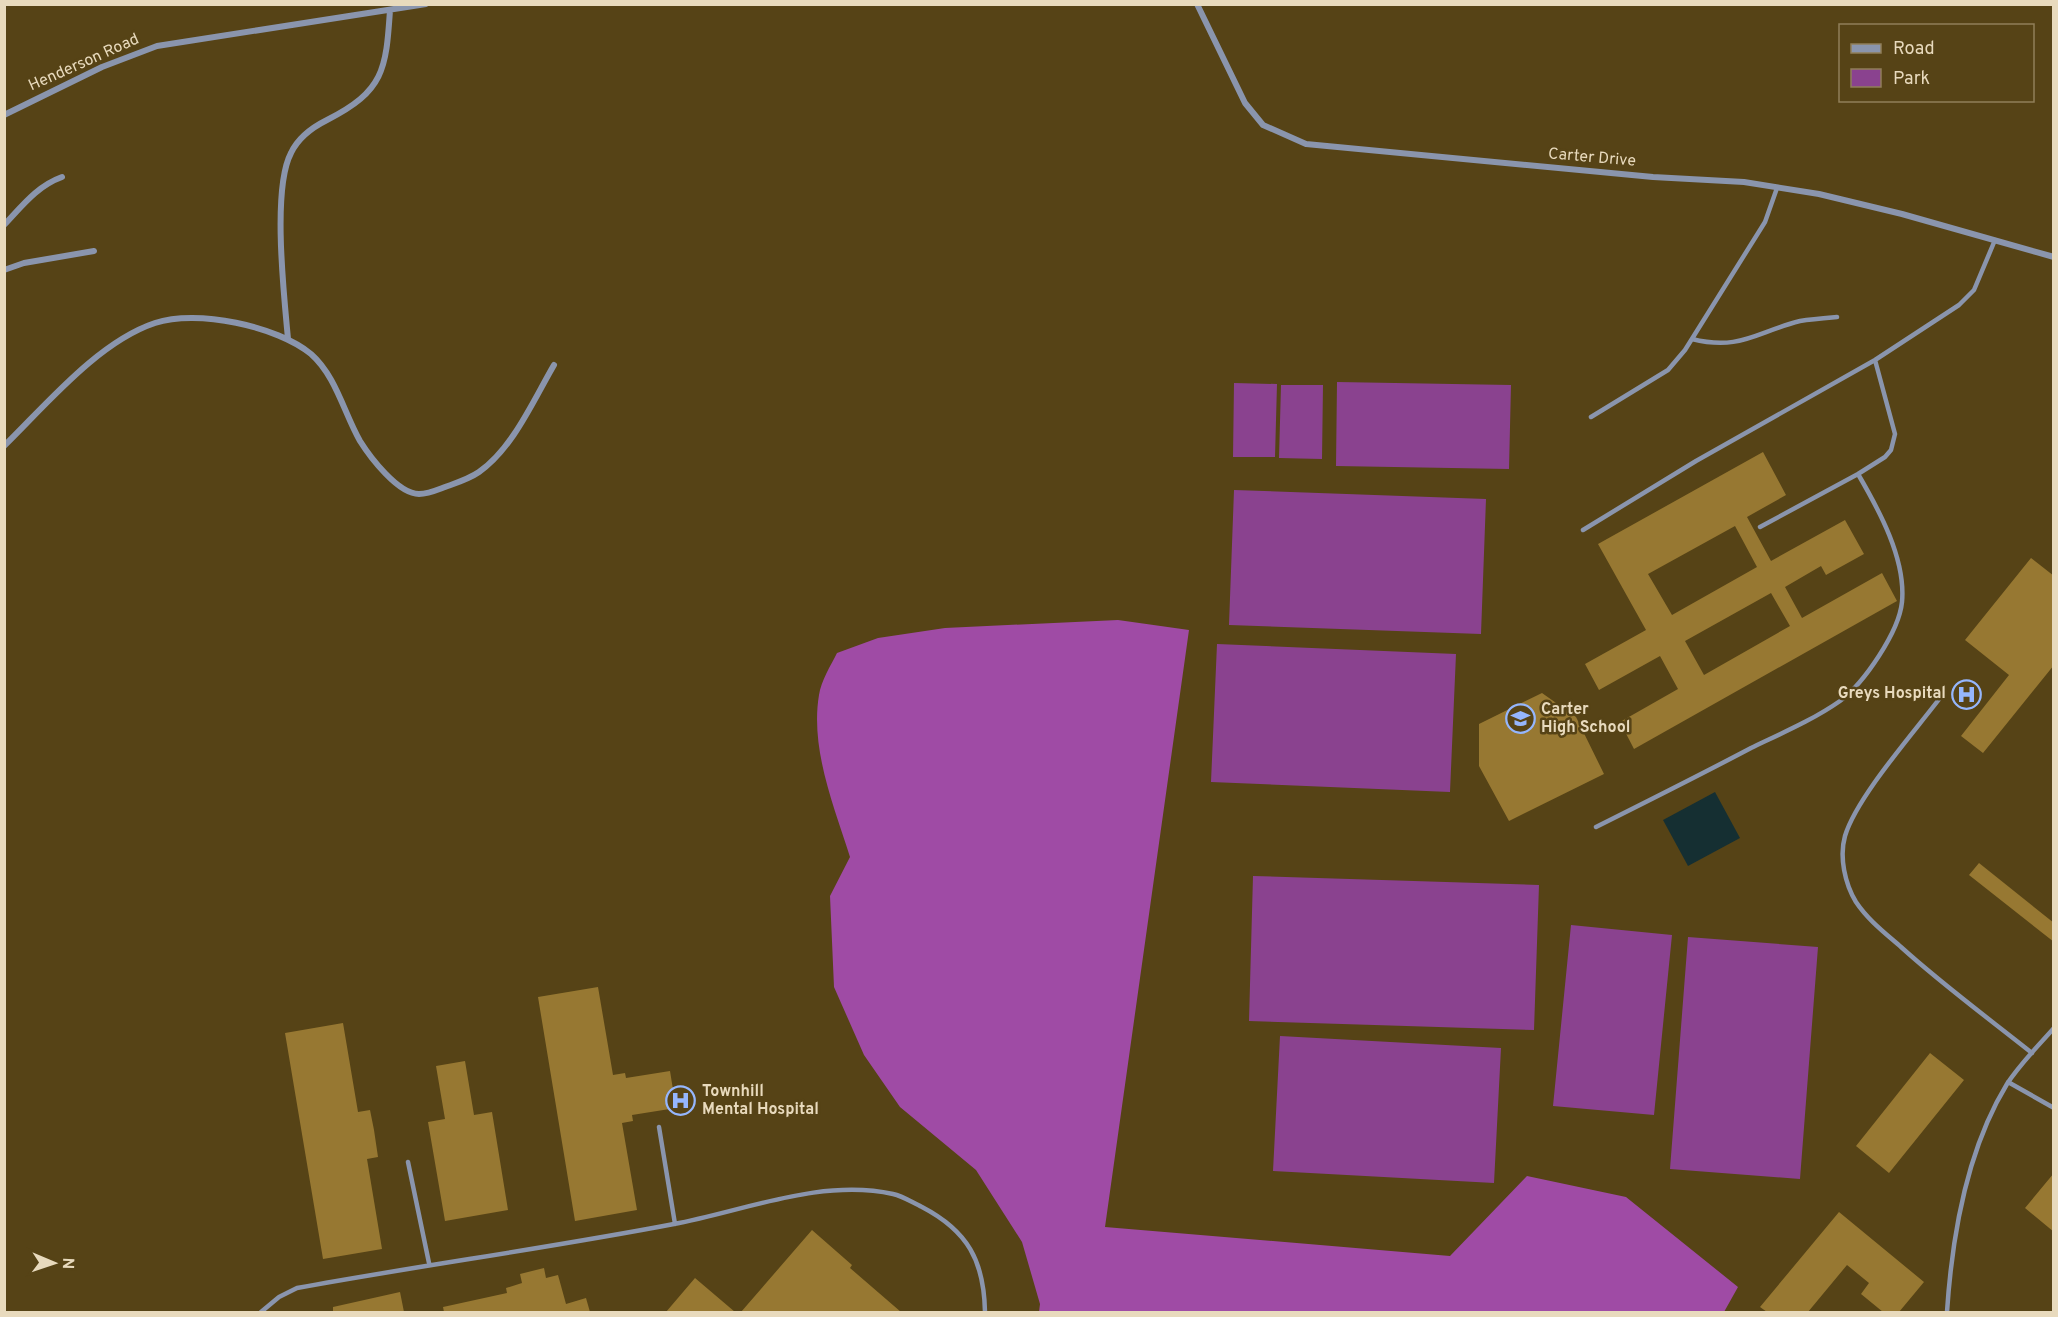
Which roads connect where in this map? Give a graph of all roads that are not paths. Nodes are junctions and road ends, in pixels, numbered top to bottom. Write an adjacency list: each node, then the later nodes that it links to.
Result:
1 (426, 4): 3 (street, Henderson Road)
2 (1197, 4): 6 (street, Carter Drive)
3 (390, 10): 4 (street, Henderson Road); 13 (street)
4 (4, 115)
5 (62, 177): 7 (street)
6 (1777, 188): 8 (street, Carter Drive); 14 (lane)
7 (4, 225)
8 (1995, 240): 10 (street, Carter Drive); 15 (lane)
9 (94, 250): 11 (street)
10 (2054, 257)
11 (4, 270)
12 (1838, 318): 14 (lane)
13 (288, 339): 16 (street); 18 (street)
14 (1692, 339): 17 (lane)
15 (1875, 360): 19 (lane); 21 (lane)
16 (554, 365)
17 (1591, 417)
18 (4, 446)
19 (1858, 474): 20 (lane); 23 (lane)
20 (1761, 526)
21 (1583, 530)
22 (1943, 694): 25 (lane)
23 (1596, 827)
24 (2054, 1028): 25 (lane)
25 (2032, 1053): 26 (lane)
26 (2008, 1082): 27 (lane); 34 (lane)
27 (2054, 1108)
28 (659, 1127): 30 (lane)
29 (408, 1162): 31 (lane)
30 (675, 1224): 31 (lane); 33 (lane)
31 (429, 1263): 32 (lane)
32 (261, 1312)
33 (985, 1312)
34 (1947, 1312)

